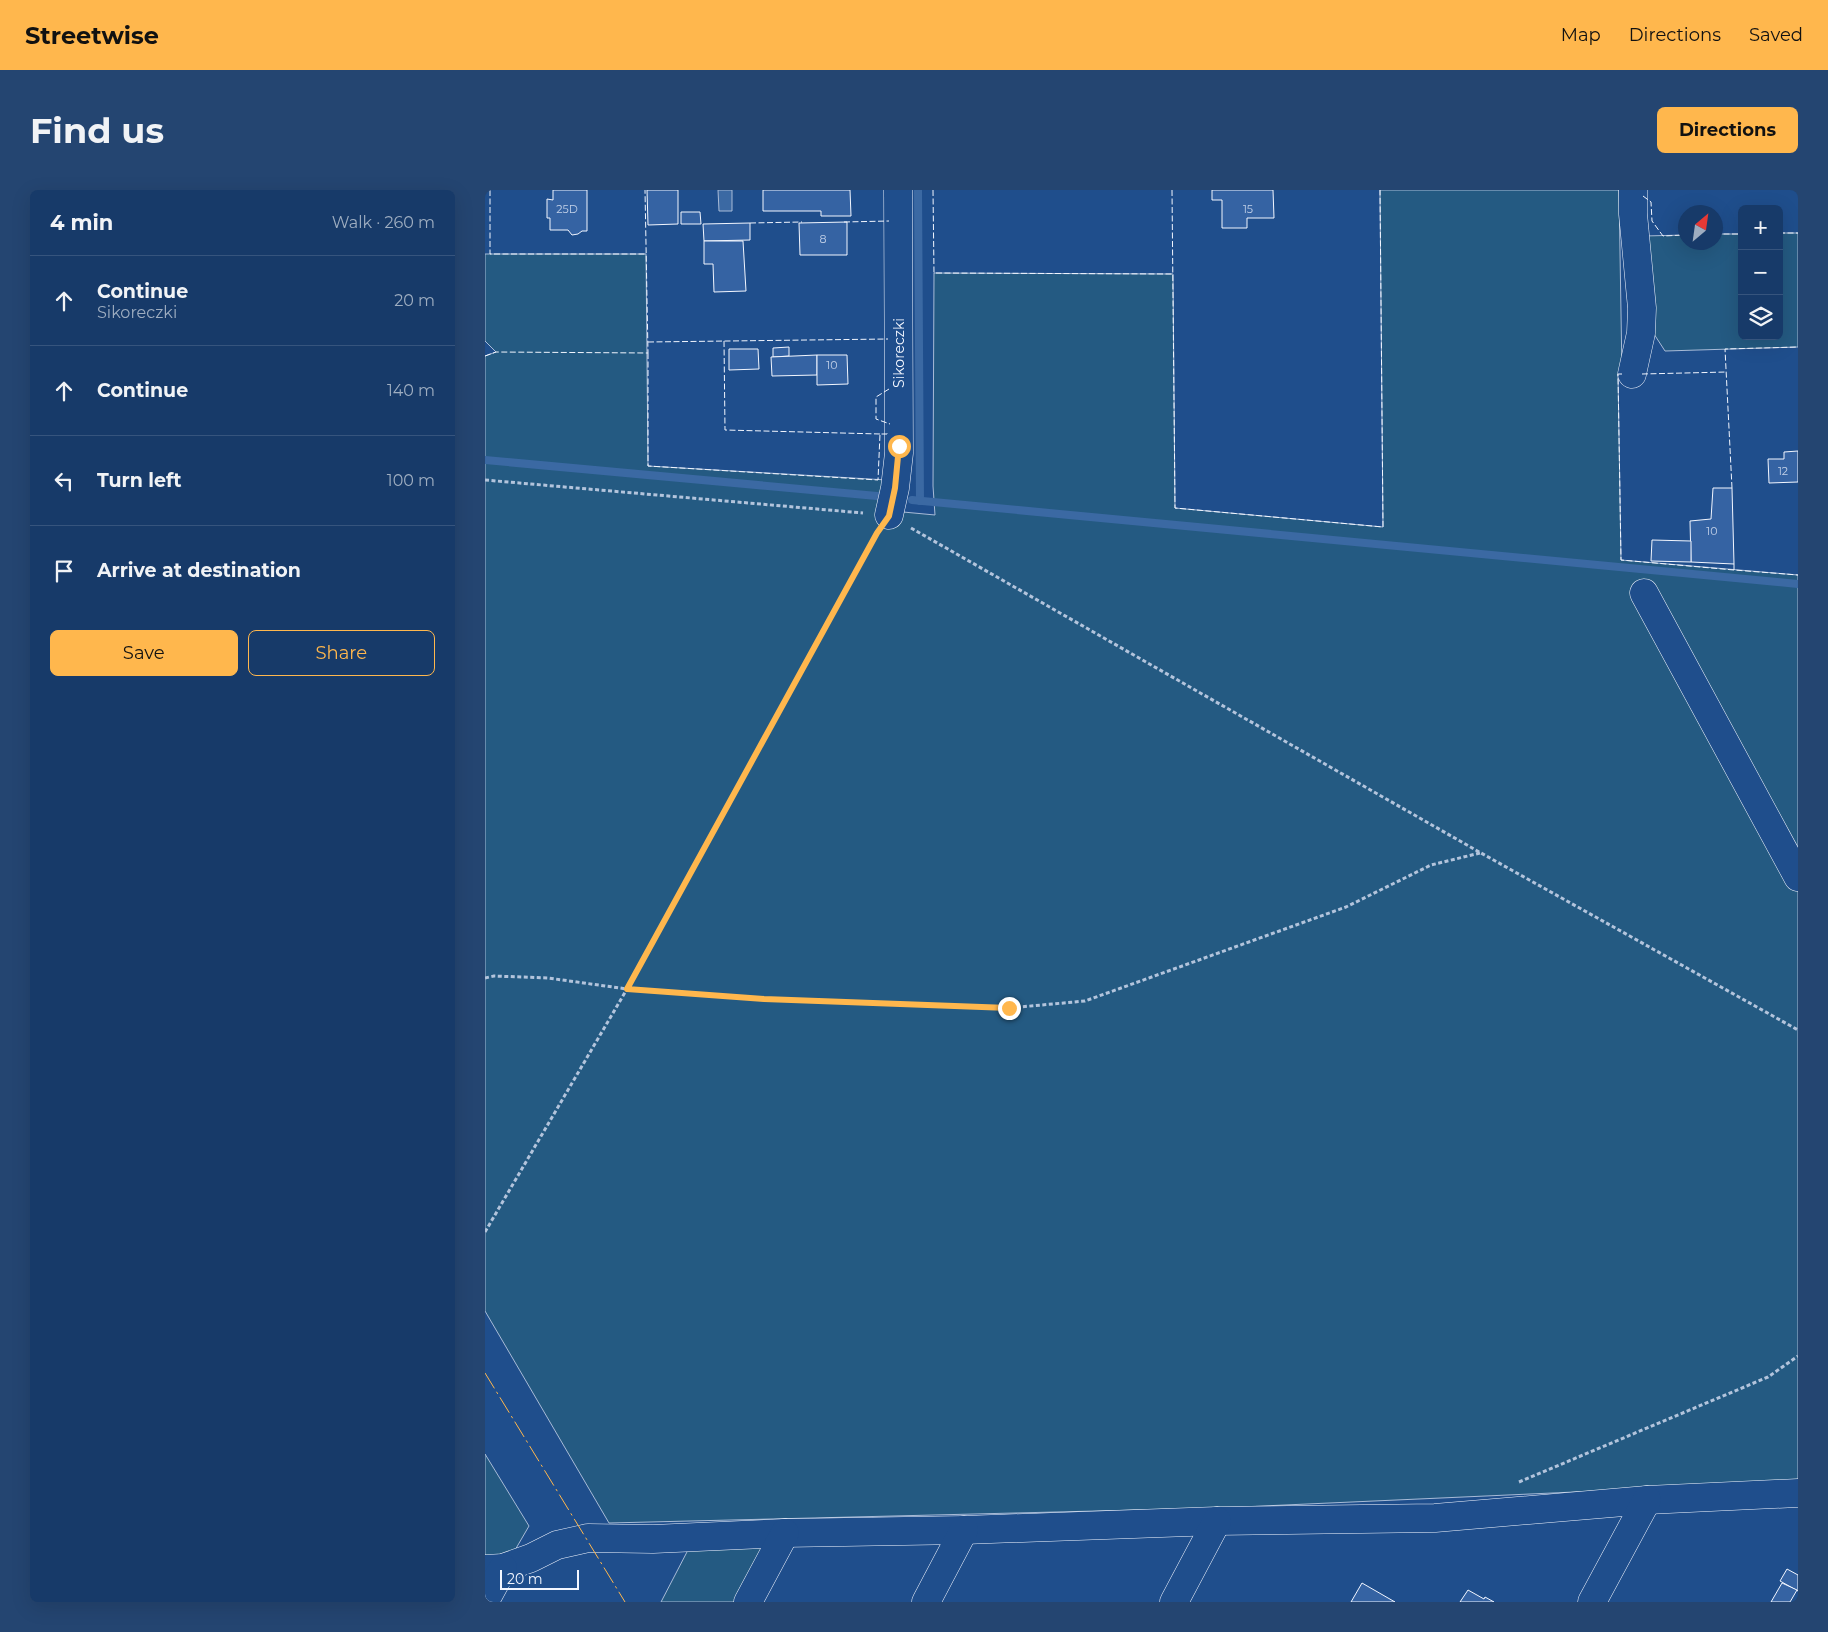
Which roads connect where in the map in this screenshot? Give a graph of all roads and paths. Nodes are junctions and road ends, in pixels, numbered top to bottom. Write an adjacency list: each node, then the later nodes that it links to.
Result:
1 (898, 190): 5 (street, Sikoreczki)
2 (1633, 190): 3 (street)
3 (1632, 374)
4 (485, 480): 5 (path)
5 (889, 516): 7 (path); 10 (path)
6 (1644, 593): 8 (street)
7 (1481, 853): 10 (path); 11 (path)
8 (1798, 877)
9 (485, 978): 10 (path)
10 (627, 989): 12 (path)
11 (1798, 1030)
12 (485, 1232)
13 (1798, 1356): 14 (path)
14 (1516, 1484)
15 (1798, 1493): 16 (street)
16 (1647, 1500): 17 (street); 25 (street)
17 (1217, 1521): 18 (street); 24 (street)
18 (964, 1530): 19 (street); 23 (street)
19 (785, 1533): 20 (street); 22 (street)
20 (494, 1568): 21 (street)
21 (485, 1601)
22 (748, 1602)
23 (926, 1602)
24 (1174, 1602)
25 (1592, 1602)

